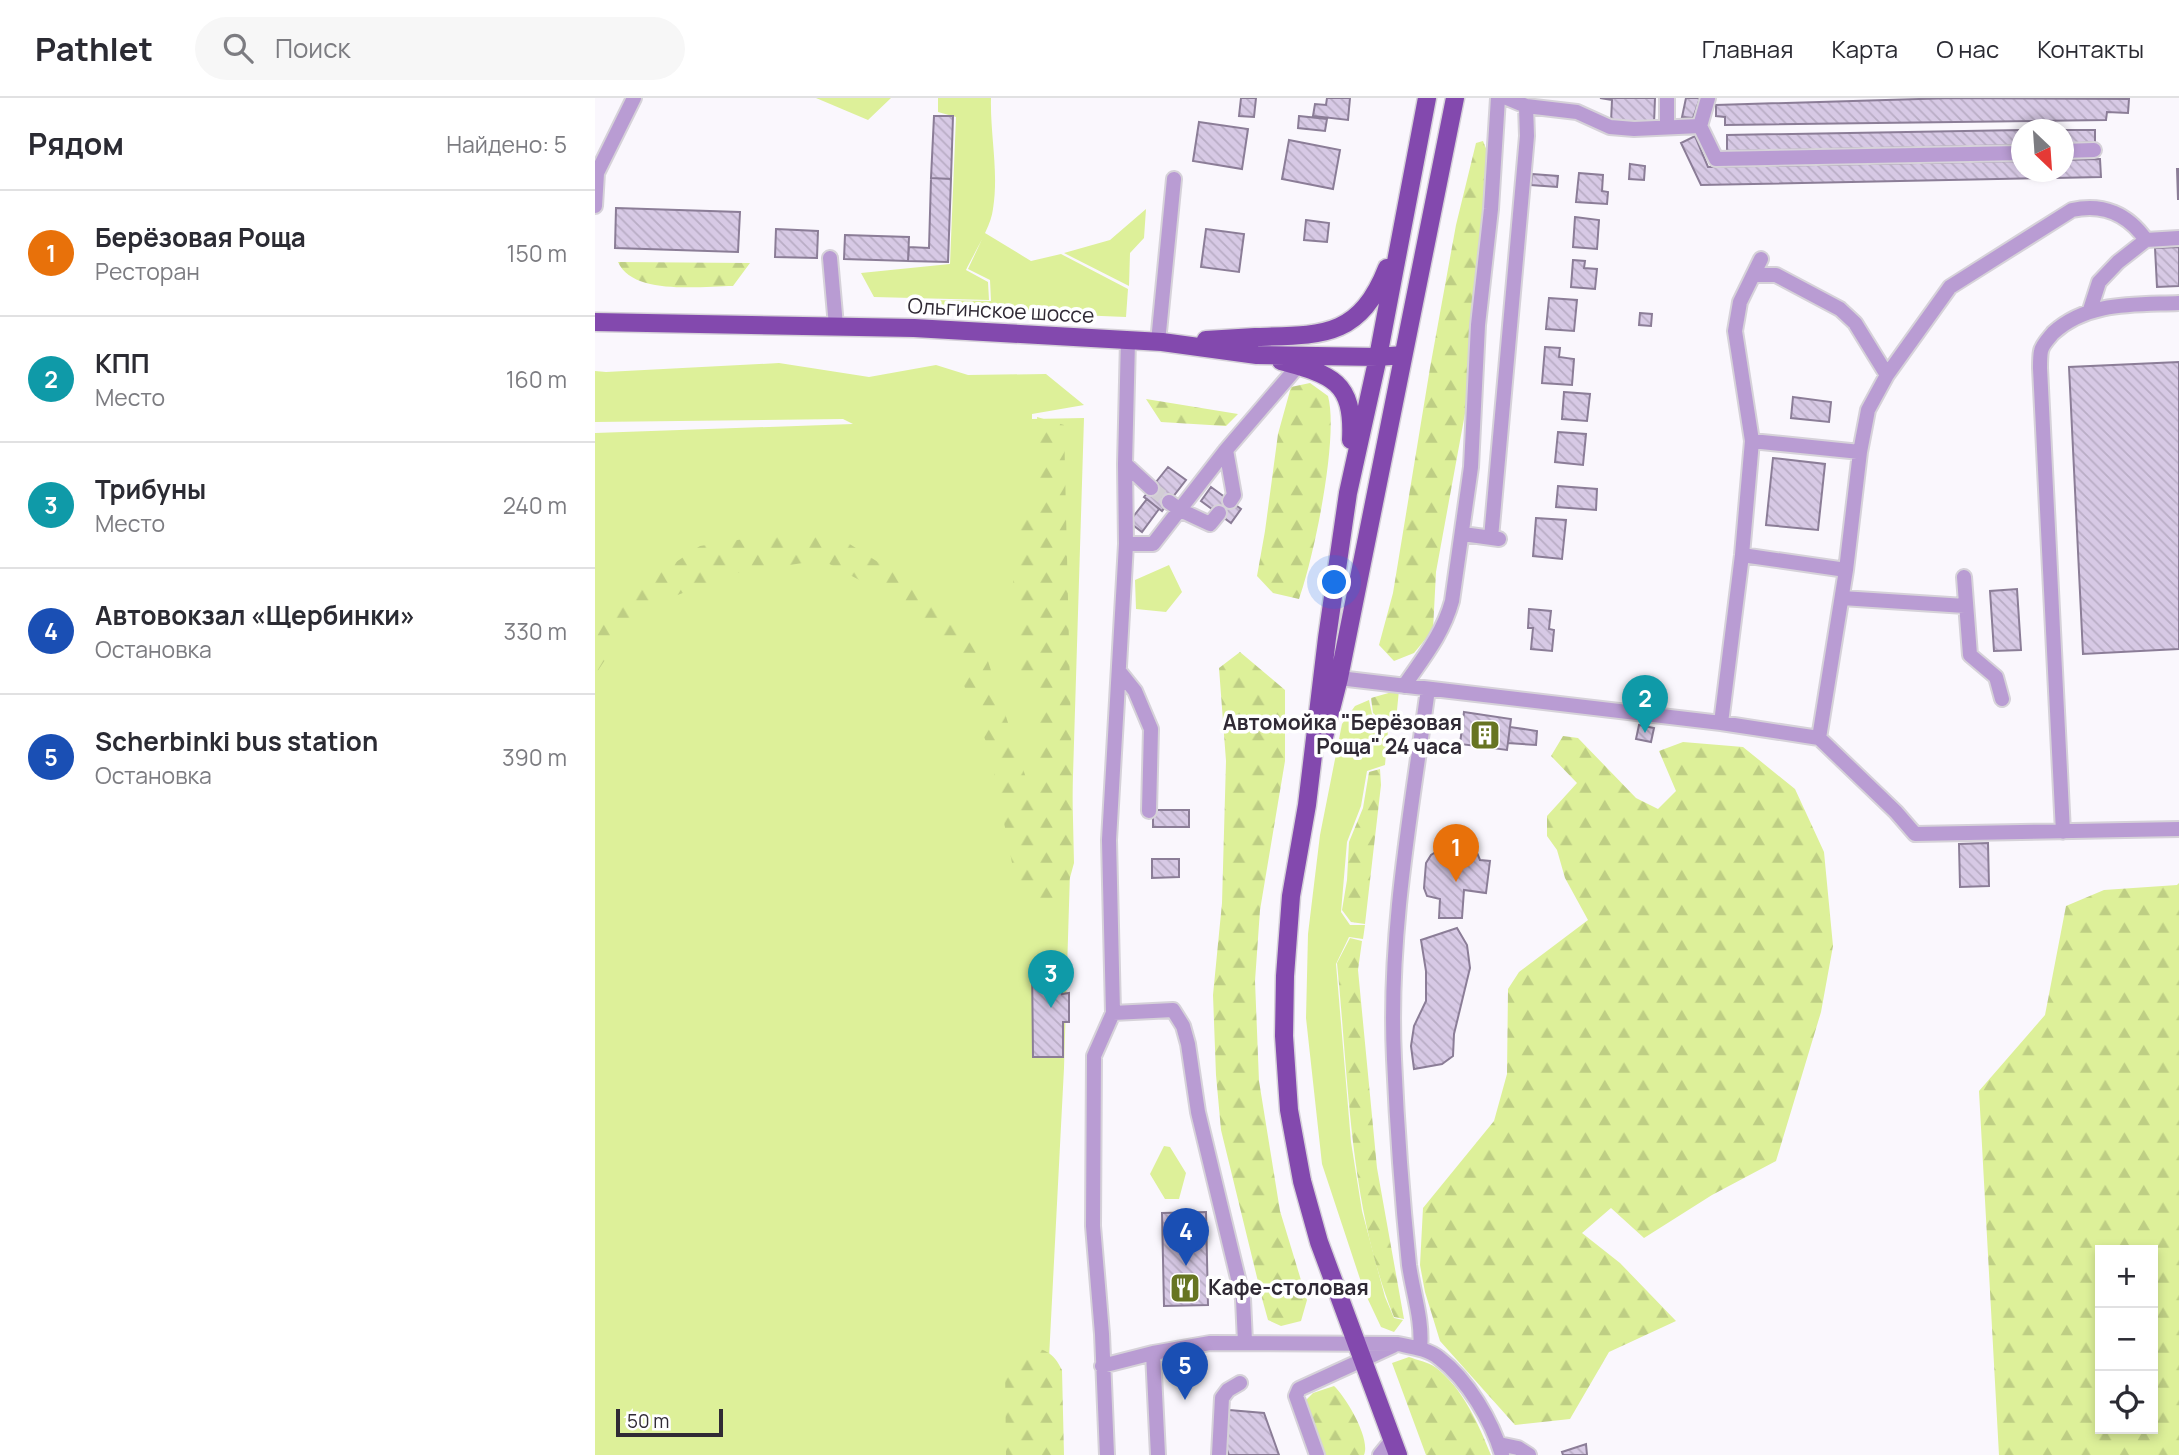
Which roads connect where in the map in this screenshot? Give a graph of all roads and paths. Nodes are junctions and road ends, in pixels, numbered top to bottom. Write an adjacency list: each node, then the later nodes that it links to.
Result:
1 (634, 98): 15 (street)
2 (1427, 98): 16 (main road)
3 (1455, 98): 29 (main road)
4 (1498, 98): 42 (street)
5 (1507, 98): 8 (street)
6 (1667, 98): 10 (street)
7 (1708, 98): 9 (street)
8 (1526, 106): 10 (street); 42 (street)
9 (1700, 126): 10 (street); 13 (street)
10 (1667, 127)
11 (2094, 150): 12 (street)
12 (2074, 151)
13 (2011, 153)
14 (1174, 179): 27 (street)
15 (595, 206)
16 (1400, 232): 27 (main road); 30 (main road)
17 (2179, 238): 18 (street)
18 (2146, 240): 23 (street); 32 (street)
19 (830, 258): 25 (street)
20 (1761, 259): 21 (street)
21 (1755, 275): 32 (street); 33 (street)
22 (2179, 303): 23 (street)
23 (2090, 310): 59 (street)
24 (595, 322): 25 (main road, Ольгинское шоссе)
25 (836, 327): 26 (main road, Ольгинское шоссе)
26 (1128, 341): 27 (main road, Ольгинское шоссе); 36 (street)
27 (1160, 342): 28 (main road, Ольгинское шоссе)
28 (1257, 355): 30 (main road, Ольгинское шоссе); 31 (main road)
29 (1403, 355): 30 (main road, Ольгинское шоссе); 50 (main road)
30 (1378, 357): 38 (main road)
31 (1298, 366): 34 (street); 38 (main road)
32 (1887, 376): 35 (street)
33 (1752, 441): 35 (street); 44 (street)
34 (1226, 450): 39 (street); 40 (street)
35 (1860, 452): 45 (street)
36 (1125, 464): 37 (street); 43 (street)
37 (1151, 488)
38 (1348, 493): 56 (main road)
39 (1230, 500)
40 (1174, 506): 41 (street); 43 (street)
41 (1219, 513)
42 (1463, 534): 51 (street)
43 (1126, 544): 49 (street)
44 (1742, 555): 45 (street); 54 (street)
45 (1846, 570): 47 (street)
46 (1964, 577): 48 (street)
47 (1842, 598): 48 (street); 55 (street)
48 (1965, 606): 53 (street)
49 (1119, 671): 57 (street); 60 (street)
50 (1339, 678): 51 (street); 56 (main road)
51 (1404, 685): 52 (street)
52 (1428, 689): 54 (street); 62 (street)
53 (2002, 699)
54 (1721, 723): 55 (street)
55 (1819, 738): 59 (street)
56 (1307, 805): 63 (main road)
57 (1149, 811)
58 (2179, 828): 59 (street)
59 (2063, 832)
60 (1113, 1013): 61 (street); 65 (street)
61 (1245, 1342): 63 (street); 64 (street)
62 (1420, 1349): 63 (street); 68 (street)
63 (1361, 1352): 67 (main road); 72 (street)
64 (1153, 1353): 65 (street); 70 (street)
65 (1102, 1366): 69 (street)
66 (1240, 1383): 71 (street)
67 (1395, 1447): 73 (street)
68 (1500, 1450): 74 (street)
69 (1107, 1455)
70 (1158, 1455)
71 (1219, 1455)
72 (1317, 1455)
73 (1380, 1455)
74 (1529, 1455)

